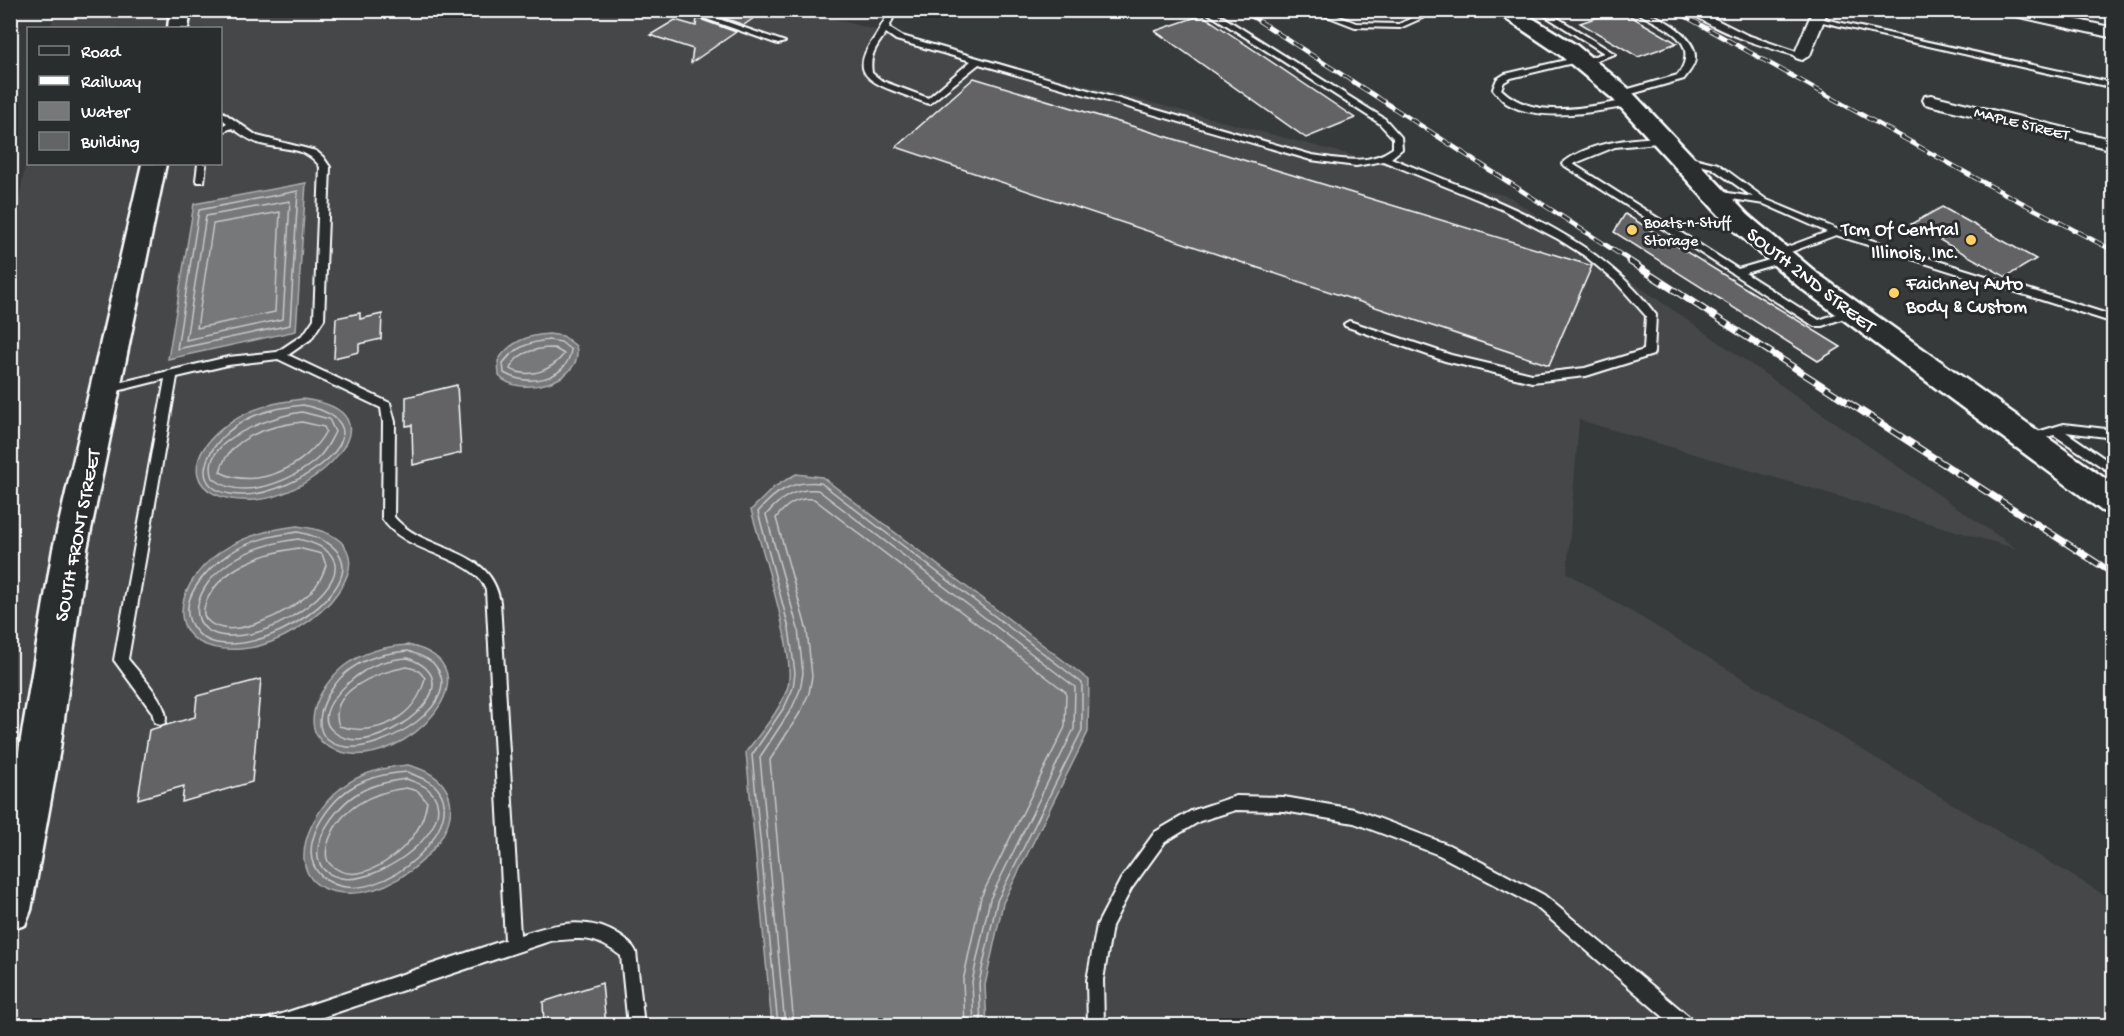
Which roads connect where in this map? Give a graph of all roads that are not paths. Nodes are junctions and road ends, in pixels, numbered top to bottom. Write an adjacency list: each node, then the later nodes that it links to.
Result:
1 (181, 10): 15 (street)
2 (684, 10): 18 (lane)
3 (898, 10): 16 (lane)
4 (1206, 10): 30 (lane)
5 (1314, 10): 14 (lane)
6 (1412, 10): 14 (lane)
7 (1437, 10): 14 (lane)
8 (1503, 10): 21 (street, SOUTH 2ND STREET)
9 (1539, 10): 21 (lane)
10 (1636, 10): 23 (lane)
11 (1690, 10): 19 (lane)
12 (2011, 10): 17 (street)
13 (1819, 15): 19 (street); 22 (lane)
14 (1424, 18)
15 (178, 27)
16 (885, 29): 20 (lane); 20 (lane)
17 (2114, 33)
18 (781, 42)
19 (1802, 55)
20 (977, 61): 30 (lane)
21 (1582, 61): 23 (street, SOUTH 2ND STREET); 23 (lane)
22 (2114, 86)
23 (1626, 98): 29 (street, SOUTH 2ND STREET)
24 (1931, 100): 28 (street, MAPLE STREET)
25 (222, 114): 26 (lane)
26 (234, 123): 27 (lane); 42 (lane)
27 (222, 130)
28 (2114, 145)
29 (1673, 149): 34 (street, SOUTH 2ND STREET); 35 (lane); 38 (lane)
30 (1385, 159): 41 (lane)
31 (154, 165): 44 (street, SOUTH FRONT STREET)
32 (202, 165): 33 (lane)
33 (201, 180)
34 (1712, 194): 35 (lane); 37 (street, SOUTH 2ND STREET)
35 (1766, 202): 36 (lane)
36 (1836, 232): 37 (lane); 40 (lane)
37 (1780, 257): 38 (lane); 39 (street, SOUTH 2ND STREET)
38 (1737, 272): 39 (lane)
39 (1851, 312): 47 (street, SOUTH 2ND STREET)
40 (2114, 320)
41 (1348, 324)
42 (279, 355): 43 (lane); 54 (lane)
43 (172, 373): 44 (lane); 50 (lane)
44 (105, 390): 51 (street, SOUTH FRONT STREET)
45 (2056, 431): 46 (lane); 47 (lane); 48 (lane)
46 (2114, 434)
47 (2027, 440): 49 (street, SOUTH 2ND STREET)
48 (2114, 471)
49 (2114, 502)
50 (160, 719)
51 (41, 749): 52 (lane); 53 (street, SOUTH FRONT STREET)
52 (10, 764)
53 (10, 909)
54 (513, 946): 55 (lane); 56 (lane)
55 (270, 1026)
56 (636, 1026)
57 (1096, 1026): 58 (lane)
58 (1688, 1026)

